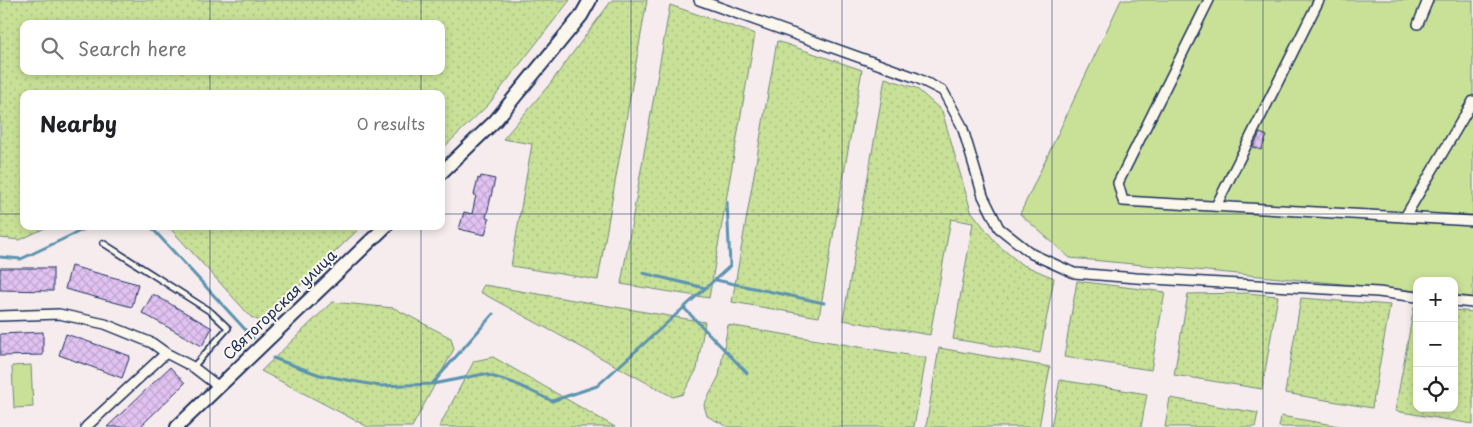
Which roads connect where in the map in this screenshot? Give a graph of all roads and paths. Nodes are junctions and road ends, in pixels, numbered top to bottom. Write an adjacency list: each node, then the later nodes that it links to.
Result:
1 (590, 0): 8 (street)
2 (699, 0): 14 (street)
3 (1209, 0): 9 (street)
4 (1319, 0): 9 (street)
5 (1428, 0): 6 (street)
6 (1418, 24)
7 (1473, 101): 10 (street)
8 (445, 169)
9 (1216, 206): 10 (street)
10 (1405, 217): 11 (street)
11 (1473, 221)
12 (382, 230): 20 (street, Святогорская улица)
13 (103, 242): 19 (lane)
14 (1413, 296)
15 (1458, 301): 16 (street)
16 (1473, 303)
17 (0, 316): 18 (street)
18 (166, 353): 19 (street); 21 (street)
19 (193, 367): 20 (street)
20 (218, 387): 22 (street, Святогорская улица)
21 (86, 427)
22 (177, 427)

